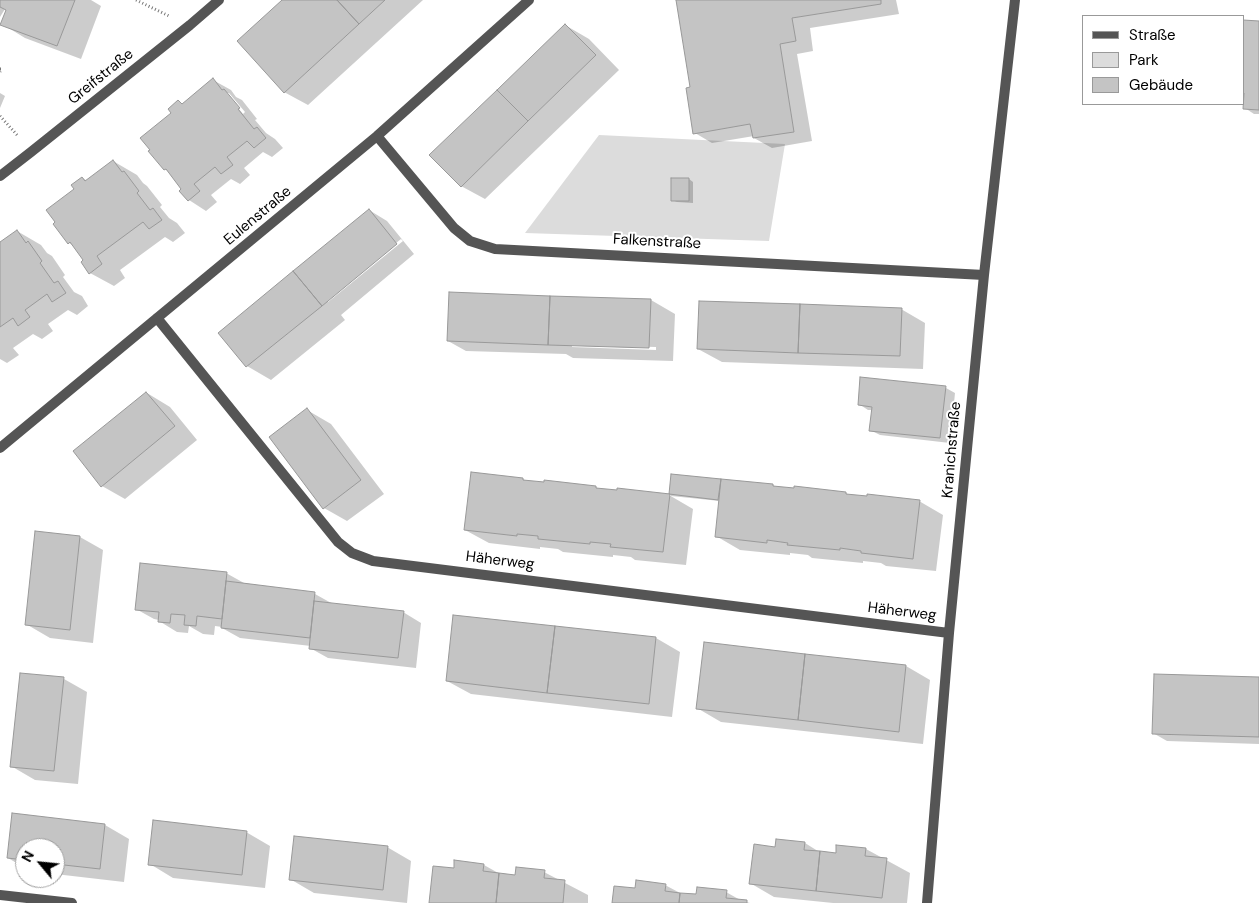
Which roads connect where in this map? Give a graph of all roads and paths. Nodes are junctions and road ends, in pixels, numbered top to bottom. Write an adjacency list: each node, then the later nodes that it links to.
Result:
1 (136, 0): 5 (path)
2 (219, 0): 5 (street, Greifstraße)
3 (529, 0): 6 (street, Eulenstraße)
4 (1015, 0): 8 (street, Kranichstraße)
5 (190, 25): 7 (street, Greifstraße)
6 (378, 136): 8 (street, Falkenstraße); 9 (street, Eulenstraße)
7 (0, 176)
8 (984, 275): 11 (street, Kranichstraße)
9 (157, 318): 10 (street, Eulenstraße); 11 (street, Häherweg)
10 (0, 448)
11 (949, 633): 14 (street, Kranichstraße)
12 (0, 895): 13 (street)
13 (72, 903)
14 (927, 903)

